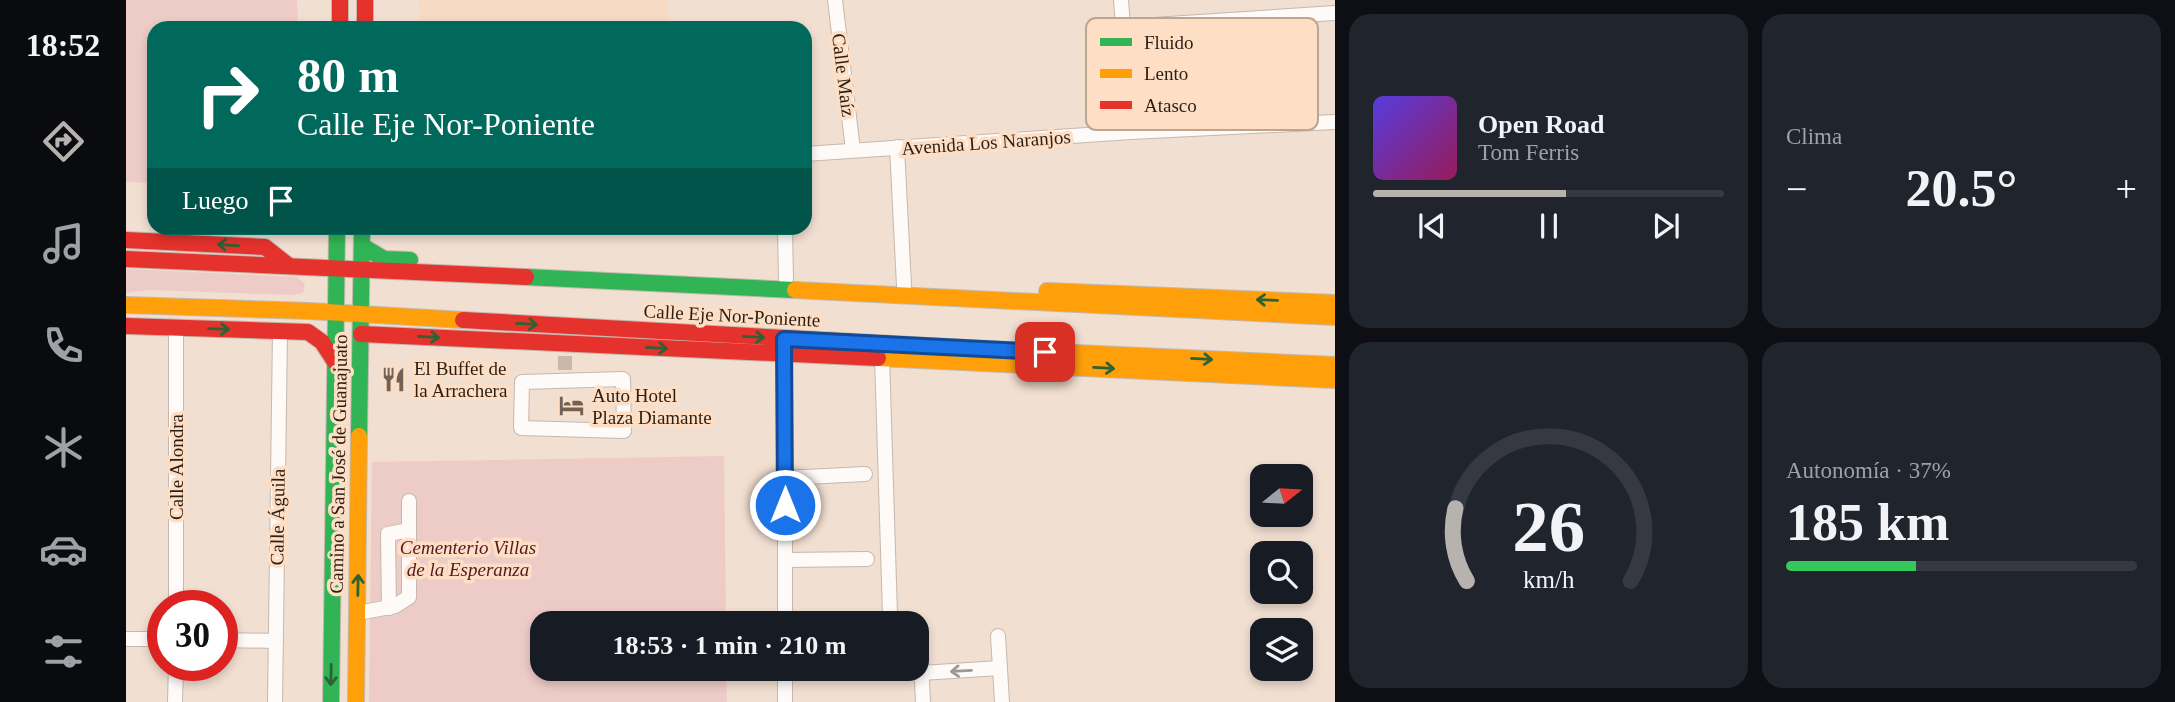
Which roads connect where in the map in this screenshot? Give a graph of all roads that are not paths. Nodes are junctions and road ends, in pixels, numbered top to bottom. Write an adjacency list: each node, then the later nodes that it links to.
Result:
1 (340, 0): 8 (main road)
2 (365, 0): 9 (main road)
3 (835, 0): 13 (street, Calle Maíz)
4 (1121, 0): 6 (street)
5 (1335, 13): 7 (street)
6 (1122, 18)
7 (1259, 18)
8 (340, 21)
9 (365, 21)
10 (1172, 130): 11 (street, Avenida Los Naranjos)
11 (1131, 132): 12 (street, Avenida Los Naranjos)
12 (897, 147): 13 (street, Avenida Los Naranjos); 25 (street)
13 (853, 149): 14 (street, Avenida Los Naranjos)
14 (812, 154)
15 (337, 235): 22 (main road, Camino a San José de Guanajuato)
16 (362, 235): 19 (main road, Camino a San José de Guanajuato)
17 (785, 235): 24 (street)
18 (126, 240): 21 (main road, one-way to 18)
19 (362, 246): 23 (main road, Camino a San José de Guanajuato); 24 (main road)
20 (126, 259): 21 (main road, Calle Eje Nor-Poniente)
21 (289, 266): 22 (main road, Calle Eje Nor-Poniente)
22 (337, 267): 23 (main road, Calle Eje Nor-Poniente); 28 (main road, Camino a San José de Guanajuato)
23 (362, 268): 29 (main road, Camino a San José de Guanajuato); 30 (main road, Calle Eje Nor-Poniente)
24 (786, 279): 25 (main road)
25 (904, 286): 26 (main road, one-way to 25)
26 (1335, 303)
27 (126, 305): 28 (main road, Calle Eje Nor-Poniente)
28 (336, 313): 29 (main road, Calle Eje Nor-Poniente); 37 (main road, Camino a San José de Guanajuato)
29 (361, 315): 34 (main road, Camino a San José de Guanajuato); 35 (main road, Calle Eje Nor-Poniente, one-way to 35)
30 (1335, 317)
31 (126, 326): 32 (main road)
32 (176, 328): 33 (main road, one-way to 33); 47 (street, Calle Alondra)
33 (280, 331): 37 (main road); 56 (street, Calle Águila)
34 (361, 334): 35 (main road, one-way to 35); 51 (main road, Camino a San José de Guanajuato, one-way to 34)
35 (785, 346): 36 (main road); 38 (main road, Calle Eje Nor-Poniente, one-way to 38); 42 (street)
36 (882, 357): 39 (main road, one-way to 39); 50 (street)
37 (335, 362): 64 (main road, Camino a San José de Guanajuato, one-way to 64)
38 (1335, 365)
39 (1335, 380)
40 (565, 381): 40 (street)
41 (865, 474): 42 (street)
42 (785, 478): 45 (street)
43 (409, 500): 44 (street)
44 (409, 530): 48 (street); 48 (street)
45 (785, 559): 46 (street); 49 (street)
46 (867, 559)
47 (176, 590)
48 (389, 608): 51 (street)
49 (785, 611)
50 (890, 611)
51 (358, 613): 65 (main road, Camino a San José de Guanajuato)
52 (998, 636): 57 (street)
53 (126, 639): 54 (street)
54 (147, 639)
55 (238, 640): 56 (street)
56 (276, 641): 63 (street, Calle Águila)
57 (1000, 668): 58 (street, one-way to 58); 68 (street)
58 (929, 673)
59 (176, 681): 62 (street)
60 (785, 681): 66 (street)
61 (922, 681): 67 (street)
62 (176, 702)
63 (275, 702)
64 (331, 702)
65 (356, 702)
66 (785, 702)
67 (923, 702)
68 (1002, 702)

